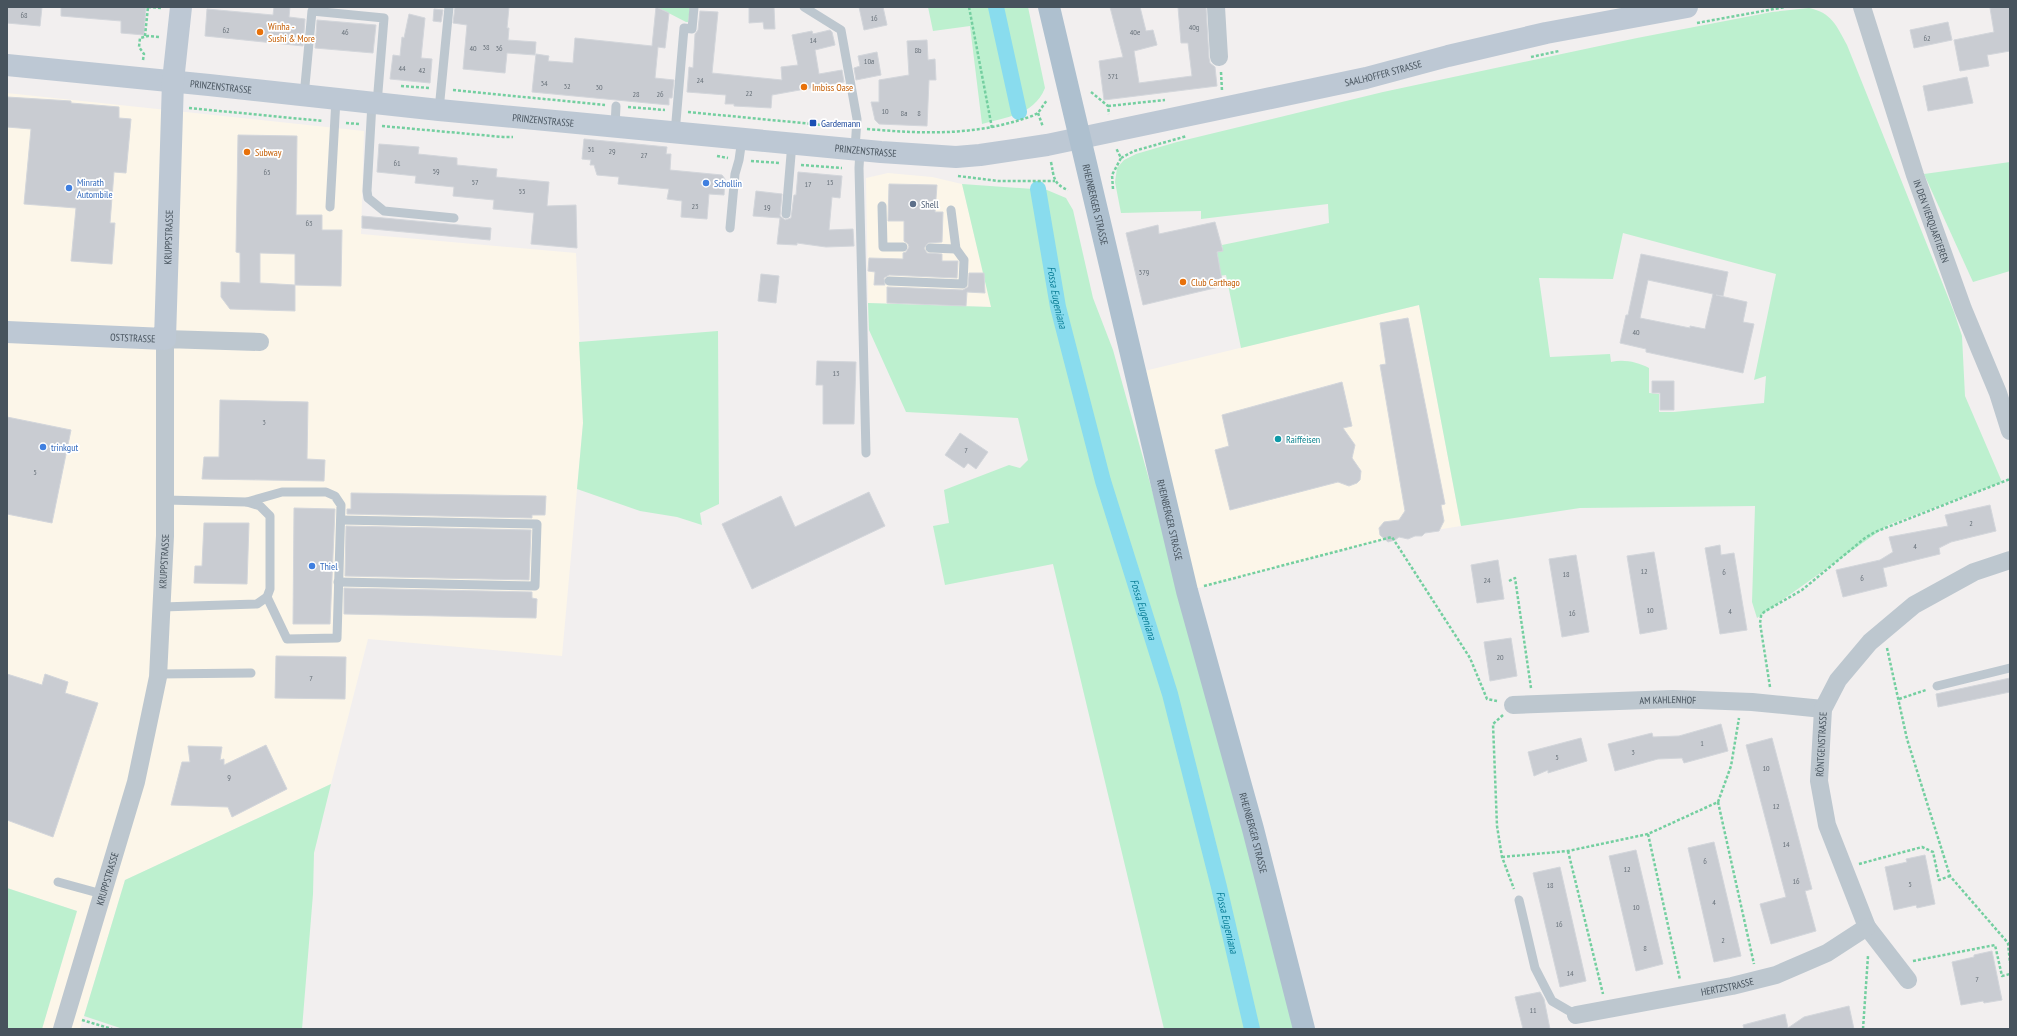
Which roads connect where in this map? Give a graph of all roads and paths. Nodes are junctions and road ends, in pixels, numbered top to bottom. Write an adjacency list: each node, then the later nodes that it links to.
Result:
1 (148, 7): 10 (path); 13 (path)
2 (449, 7): 26 (lane)
3 (694, 7): 31 (lane)
4 (804, 7): 36 (lane)
5 (969, 7): 29 (path)
6 (1049, 7): 33 (main road, RHEINBERGER STRASSE)
7 (1216, 7): 16 (street)
8 (1785, 7): 11 (path)
9 (1862, 7): 54 (street, IN DEN VIERQUARTIEREN)
10 (172, 8): 19 (main road, KRUPPSTRASSE)
11 (1688, 16): 30 (main road, SAALHOFFER STRASSE)
12 (160, 36): 13 (path)
13 (145, 37): 15 (path)
14 (1565, 50): 17 (path)
15 (144, 54)
16 (1219, 57)
17 (1527, 58)
18 (7, 65): 19 (main road, PRINZENSTRASSE)
19 (173, 81): 21 (main road, PRINZENSTRASSE); 52 (main road, KRUPPSTRASSE)
20 (1091, 92): 30 (path)
21 (304, 96): 22 (main road, PRINZENSTRASSE); 24 (lane)
22 (336, 99): 24 (main road, PRINZENSTRASSE); 42 (lane)
23 (1047, 100): 27 (path)
24 (374, 104): 26 (main road, PRINZENSTRASSE); 45 (lane)
25 (616, 106): 28 (lane)
26 (439, 110): 28 (main road, PRINZENSTRASSE)
27 (1038, 113)
28 (615, 127): 31 (main road, PRINZENSTRASSE)
29 (992, 128)
30 (1112, 131): 33 (main road, SAALHOFFER STRASSE); 37 (path)
31 (675, 132): 34 (main road, PRINZENSTRASSE)
32 (1195, 134): 37 (path)
33 (1079, 138): 36 (main road, PRINZENSTRASSE); 63 (main road, RHEINBERGER STRASSE)
34 (742, 139): 35 (main road, PRINZENSTRASSE); 46 (lane)
35 (792, 143): 36 (main road, PRINZENSTRASSE); 44 (lane)
36 (858, 150): 55 (lane)
37 (1121, 158): 40 (path)
38 (1055, 181): 39 (path)
39 (1068, 190)
40 (1114, 196)
41 (882, 206): 47 (lane)
42 (330, 207)
43 (951, 210): 49 (lane)
44 (786, 214)
45 (454, 218)
46 (730, 228)
47 (903, 248)
48 (930, 248): 49 (lane)
49 (956, 249): 50 (lane)
50 (889, 281)
51 (7, 332): 52 (main road, OSTSTRASSE)
52 (165, 339): 53 (street, OSTSTRASSE); 57 (street, KRUPPSTRASSE)
53 (260, 342)
54 (2010, 431)
55 (866, 452)
56 (2010, 479): 74 (path)
57 (165, 500): 58 (lane); 65 (street, KRUPPSTRASSE)
58 (246, 502): 59 (lane); 64 (lane)
59 (341, 520): 62 (lane); 62 (lane)
60 (2010, 560): 66 (street, RÖNTGENSTRASSE)
61 (1509, 581): 73 (path)
62 (338, 582): 64 (lane)
63 (1187, 591): 75 (path); 97 (main road, RHEINBERGER STRASSE)
64 (267, 597): 65 (lane)
65 (162, 607): 69 (street, KRUPPSTRASSE)
66 (1884, 631): 71 (path); 76 (street, RÖNTGENSTRASSE)
67 (2010, 668): 70 (lane)
68 (251, 673): 69 (lane)
69 (158, 674): 84 (street, KRUPPSTRASSE)
70 (1937, 686): 71 (path)
71 (1899, 699): 82 (path)
72 (1742, 702): 73 (street, AM KAHLENHOF); 74 (street, AM KAHLENHOF); 77 (path)
73 (1533, 704): 75 (street, AM KAHLENHOF)
74 (1773, 704): 76 (street, AM KAHLENHOF)
75 (1513, 705): 80 (path)
76 (1822, 709): 81 (street, RÖNTGENSTRASSE)
77 (1718, 802): 78 (path); 90 (path)
78 (1648, 834): 79 (path); 92 (path)
79 (1568, 851): 80 (path); 93 (path)
80 (1502, 857): 85 (path)
81 (1843, 868): 82 (path); 86 (street, RÖNTGENSTRASSE)
82 (1950, 876): 87 (path)
83 (58, 882): 84 (lane)
84 (102, 894): 95 (street, KRUPPSTRASSE)
85 (1518, 900): 94 (lane)
86 (1870, 931): 88 (street, RÖNTGENSTRASSE); 90 (street, HERTZSTRASSE); 98 (path)
87 (2010, 963)
88 (1897, 964): 89 (path); 91 (street, RÖNTGENSTRASSE)
89 (2010, 974)
90 (1757, 979): 92 (street, HERTZSTRASSE)
91 (1908, 980)
92 (1684, 995): 93 (street, HERTZSTRASSE)
93 (1607, 1010): 94 (street, HERTZSTRASSE)
94 (1576, 1015)
95 (64, 1022): 96 (path)
96 (112, 1029)
97 (1304, 1029)
98 (1863, 1029)

